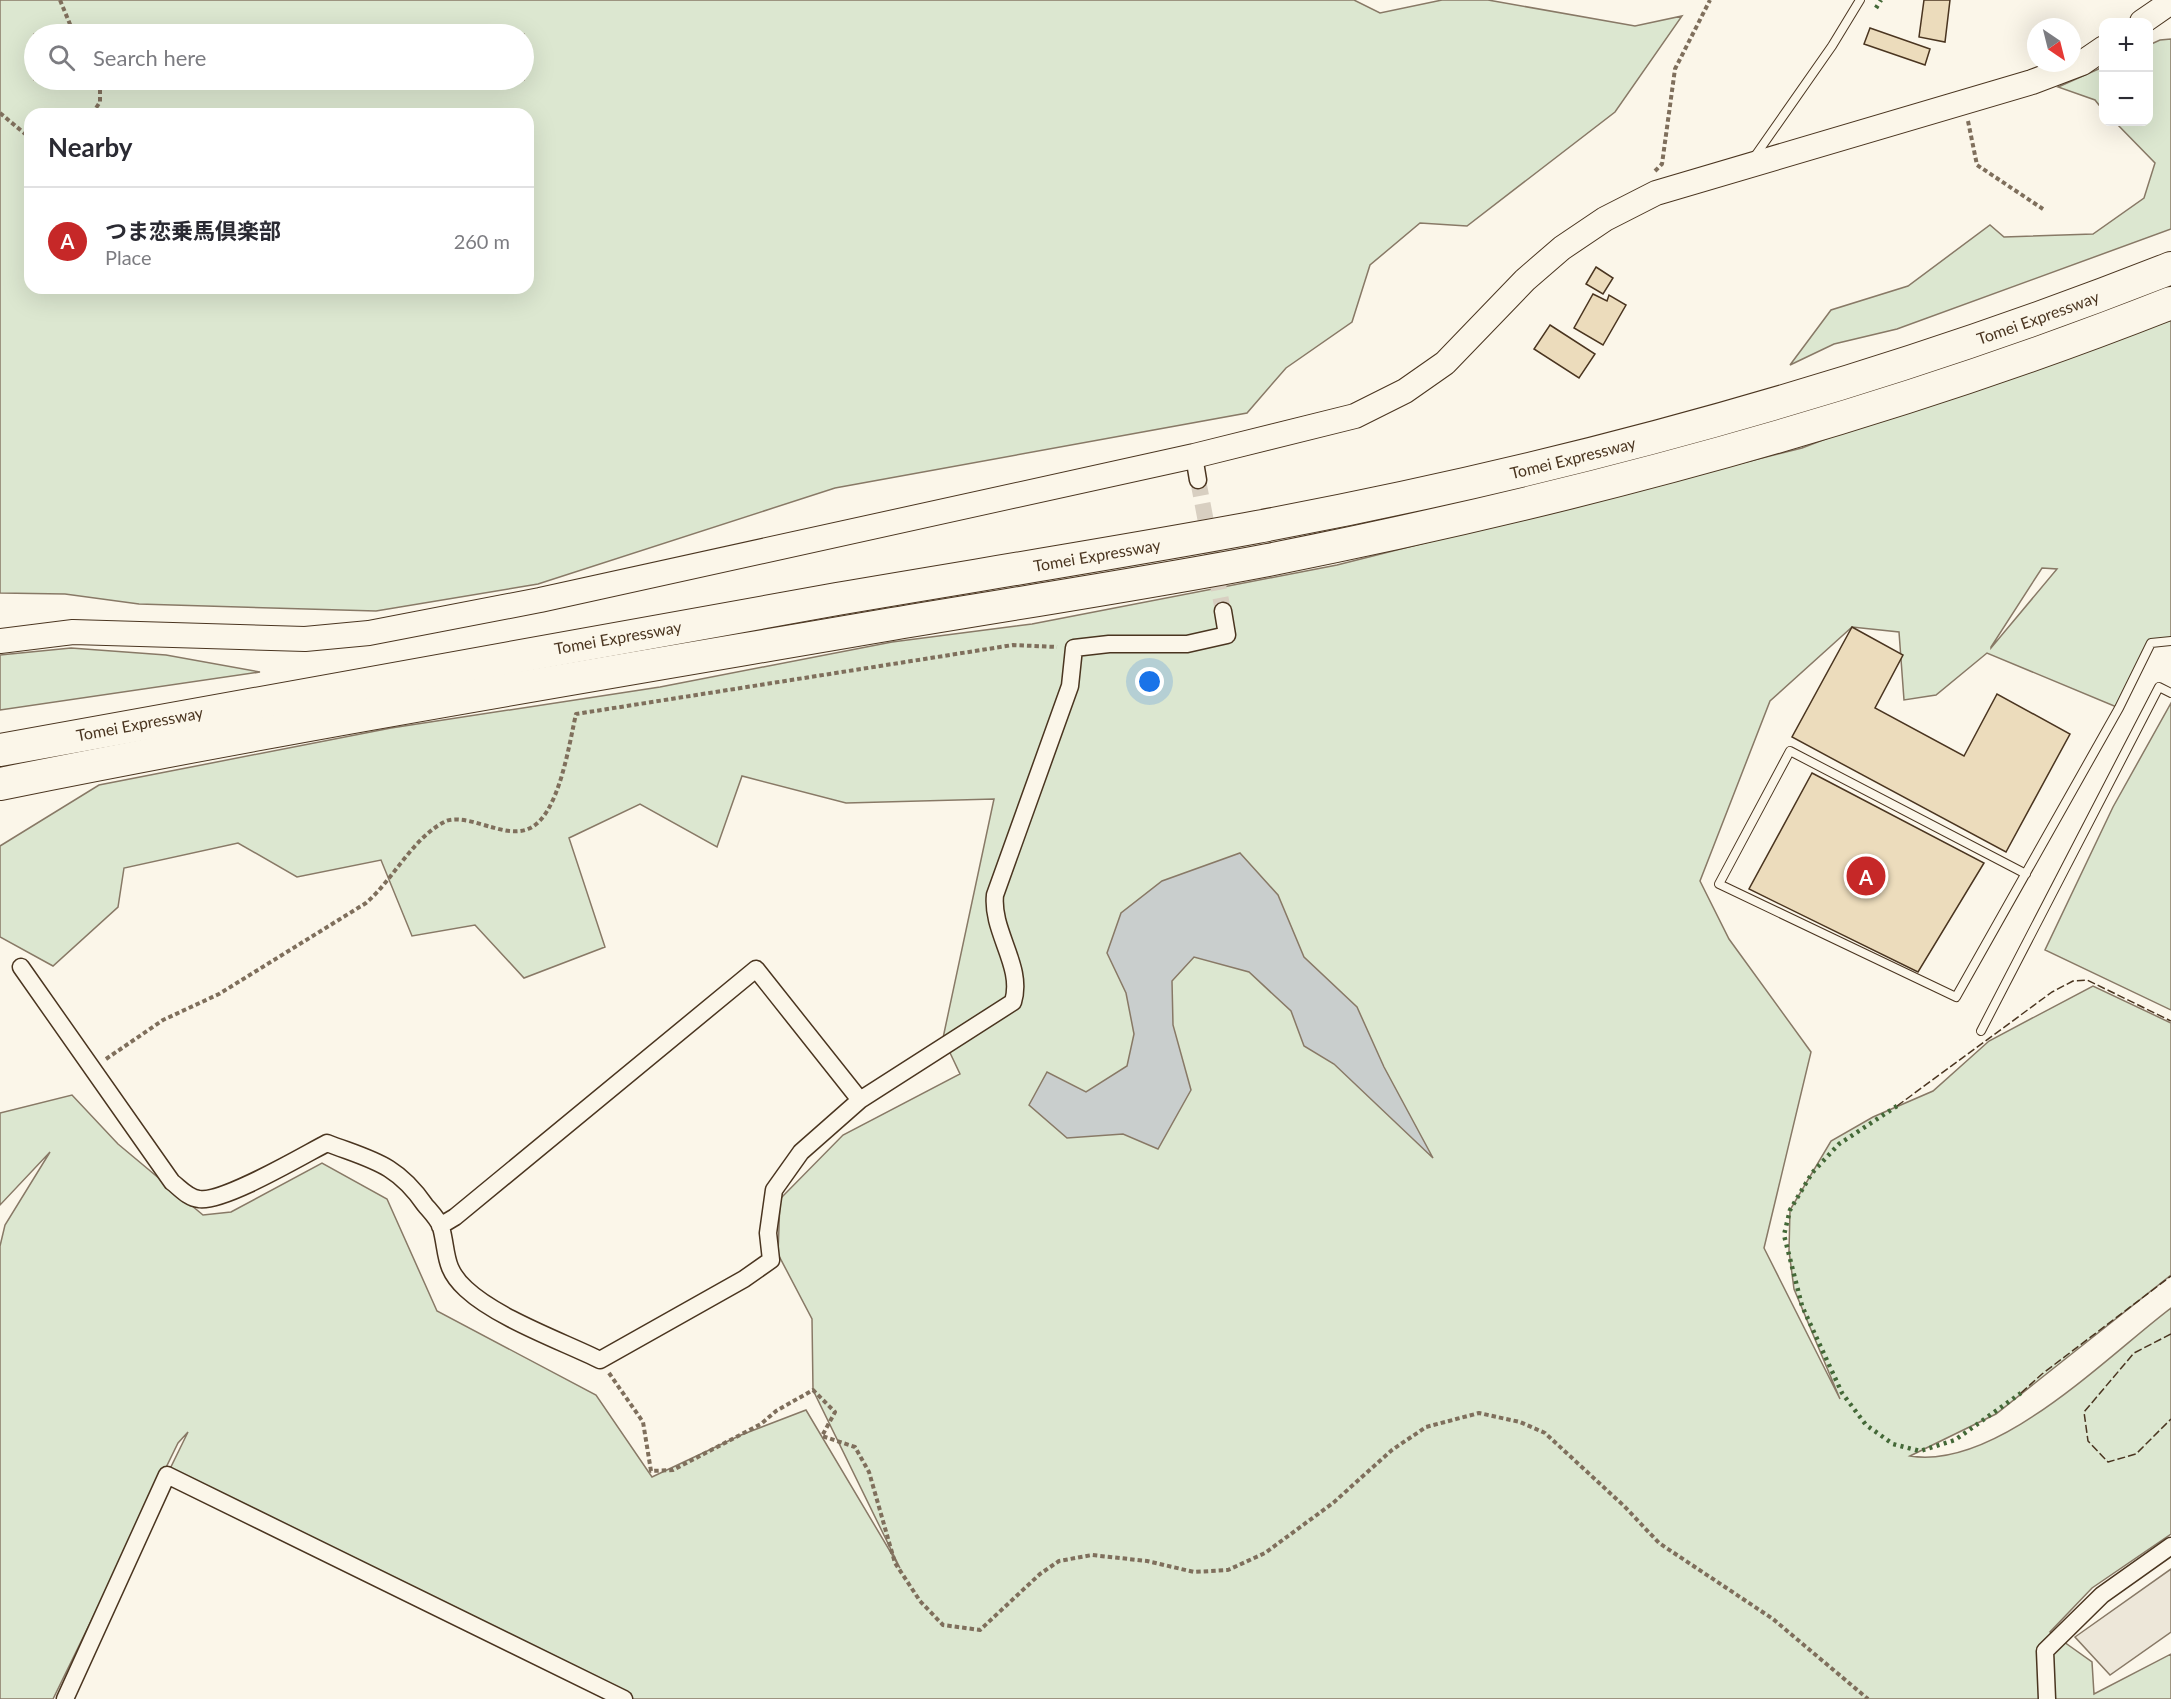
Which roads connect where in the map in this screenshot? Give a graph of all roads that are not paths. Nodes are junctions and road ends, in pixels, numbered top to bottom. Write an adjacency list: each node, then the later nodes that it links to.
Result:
1 (1860, 0): 5 (lane)
2 (2170, 3): 3 (street)
3 (2148, 18)
4 (2099, 51): 5 (street)
5 (1750, 164): 8 (street)
6 (2171, 268): 14 (highway, Tomei Expressway)
7 (2171, 303): 15 (highway, Tomei Expressway)
8 (1194, 456): 9 (street); 11 (street)
9 (1198, 480)
10 (1223, 610): 19 (street)
11 (0, 641)
12 (2171, 641): 16 (lane)
13 (2171, 693): 18 (lane)
14 (0, 750)
15 (0, 784)
16 (2026, 874): 16 (lane)
17 (21, 967): 20 (street)
18 (1981, 1031)
19 (860, 1100): 20 (street); 20 (street)
20 (440, 1226)
21 (2171, 1546): 24 (street)
22 (65, 1699): 23 (street)
23 (624, 1699)
24 (2047, 1699)

